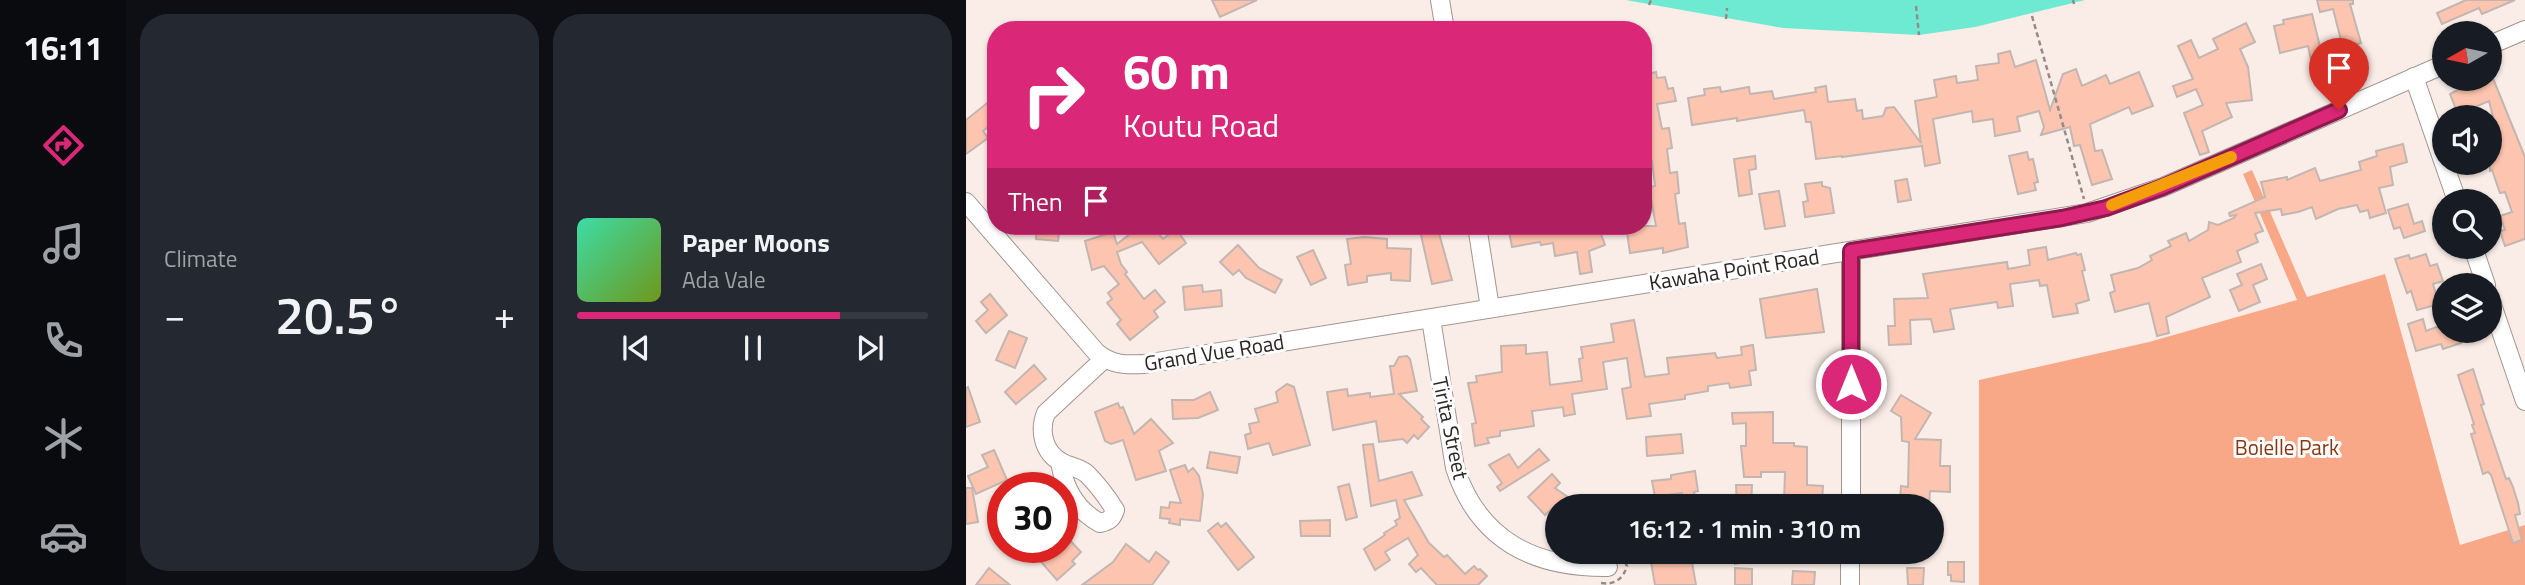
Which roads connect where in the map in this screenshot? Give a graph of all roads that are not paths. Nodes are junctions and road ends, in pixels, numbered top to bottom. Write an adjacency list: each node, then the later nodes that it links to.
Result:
1 (1440, 0): 2 (street)
2 (1444, 21)
3 (2525, 30): 4 (street)
4 (2502, 41)
5 (2432, 69): 6 (street)
6 (2414, 77): 7 (street); 12 (street)
7 (2453, 189)
8 (966, 202): 9 (street)
9 (987, 227)
10 (994, 235): 16 (street)
11 (1478, 235): 13 (street)
12 (1851, 251): 13 (street, Kawaha Point Road); 19 (street, Kawaha Point Road)
13 (1490, 308): 14 (street, Grand Vue Road)
14 (1431, 319): 16 (street, Grand Vue Road); 21 (street, Tirita Street)
15 (2502, 334): 17 (street)
16 (1104, 359): 18 (street)
17 (2525, 401)
18 (1060, 462)
19 (1851, 494)
20 (1850, 564): 22 (street)
21 (1608, 567)
22 (1850, 585)

